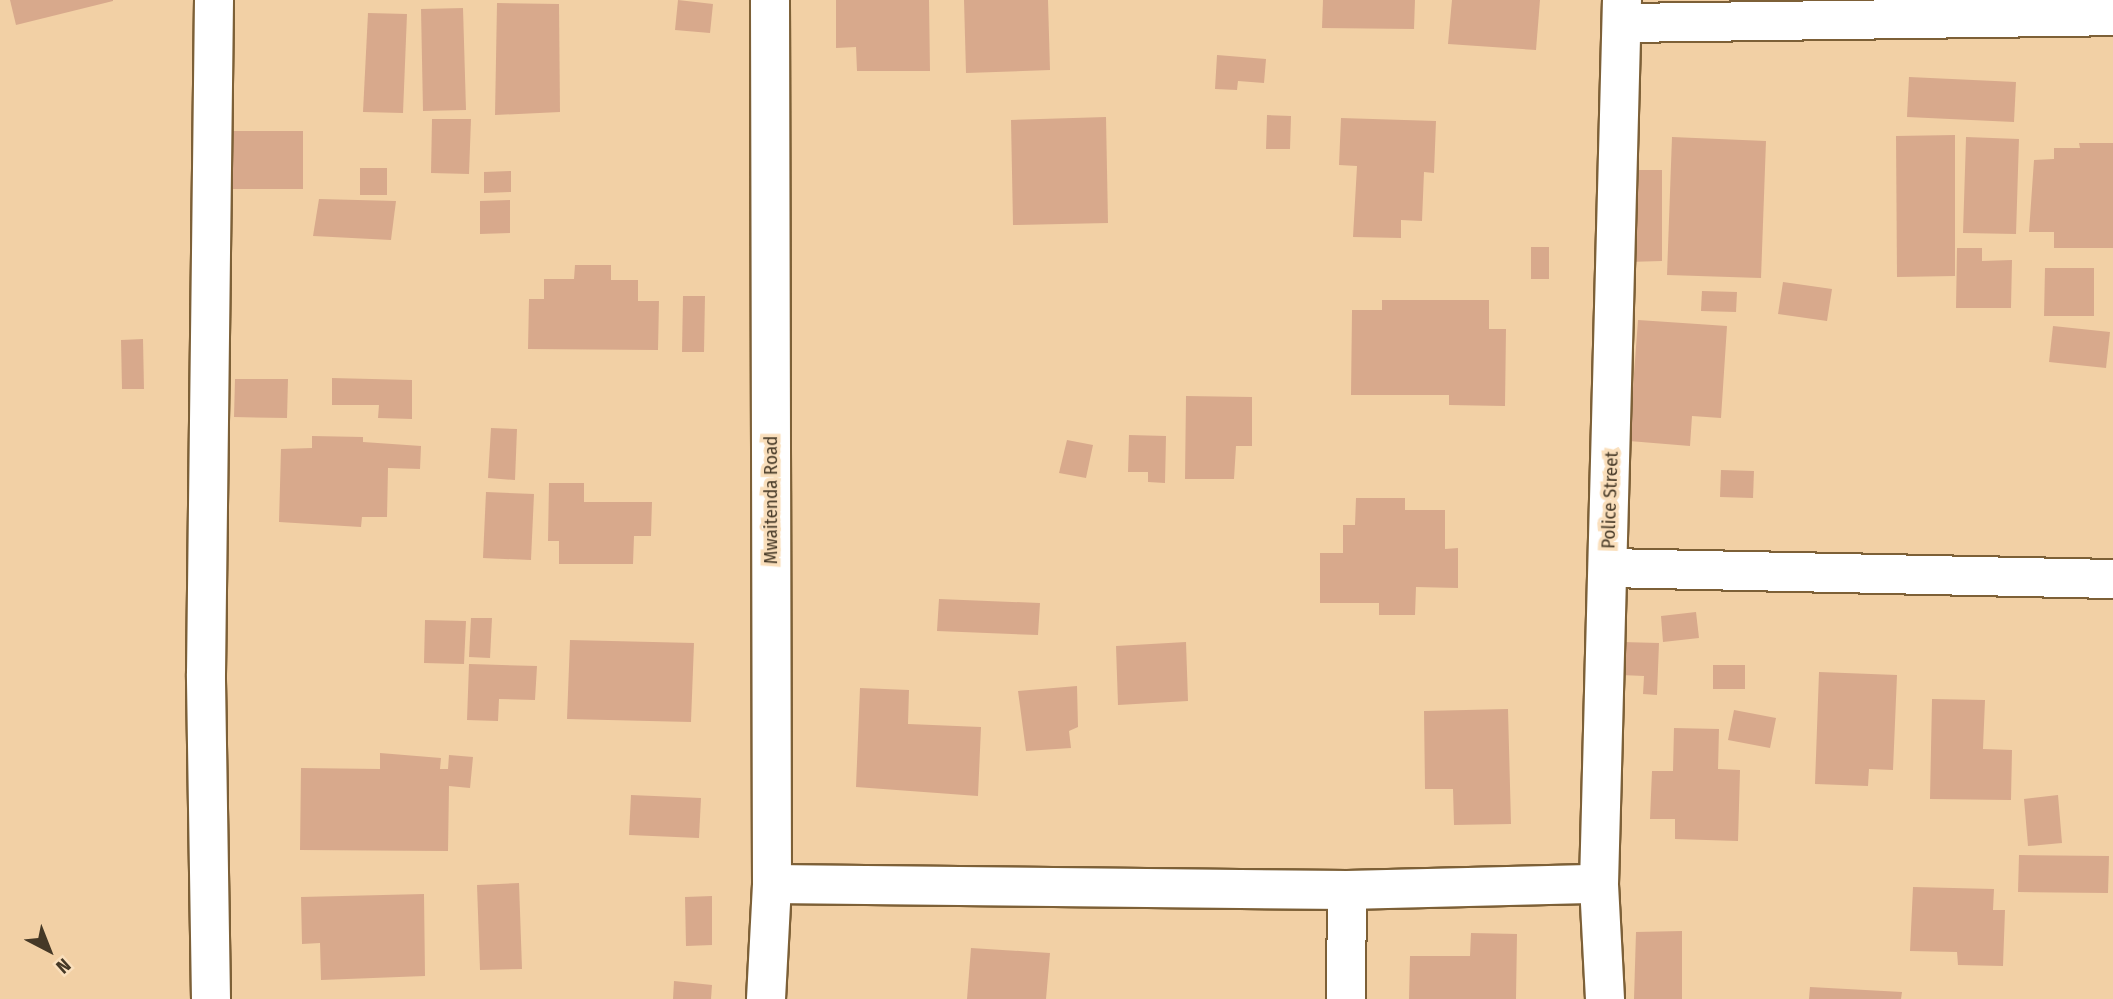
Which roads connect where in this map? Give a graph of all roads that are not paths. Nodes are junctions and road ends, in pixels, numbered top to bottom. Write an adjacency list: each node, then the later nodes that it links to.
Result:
1 (214, 0): 10 (street)
2 (770, 0): 7 (street, Mwaitenda Road)
3 (1623, 11): 4 (street); 5 (street, Police Street)
4 (2113, 16)
5 (1608, 569): 6 (street); 8 (street, Police Street)
6 (2113, 579)
7 (772, 884): 9 (street); 11 (street, Mwaitenda Road)
8 (1599, 884): 9 (street); 13 (street, Police Street)
9 (1347, 890): 12 (street)
10 (211, 999)
11 (766, 999)
12 (1346, 999)
13 (1605, 999)

